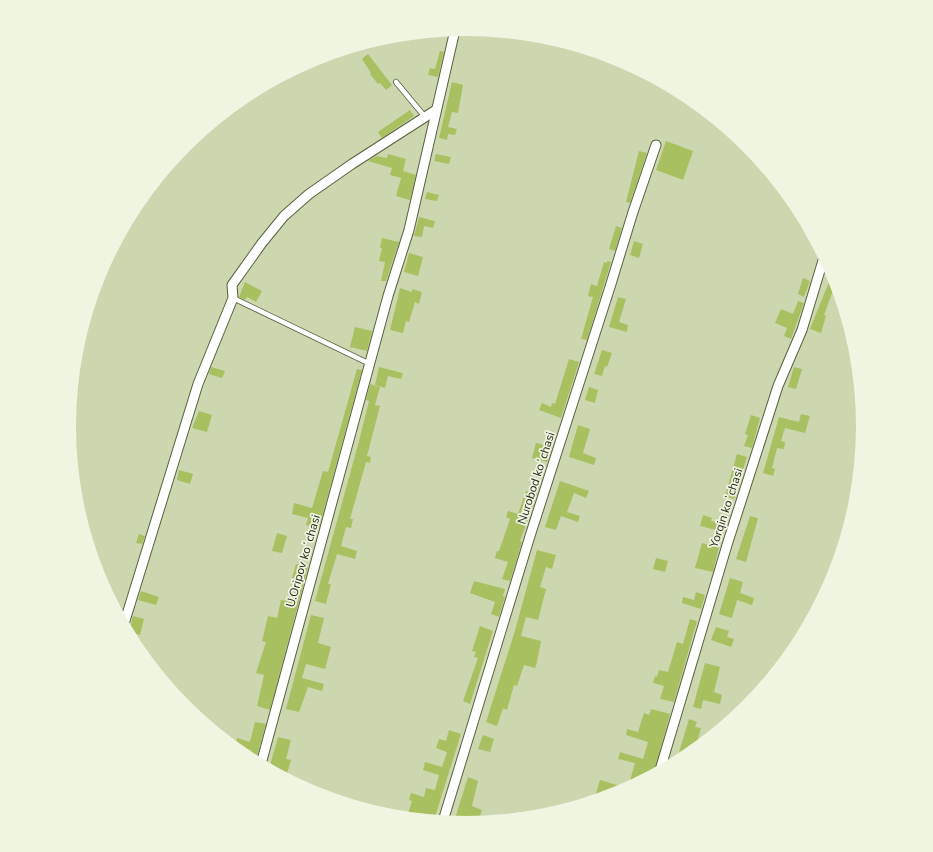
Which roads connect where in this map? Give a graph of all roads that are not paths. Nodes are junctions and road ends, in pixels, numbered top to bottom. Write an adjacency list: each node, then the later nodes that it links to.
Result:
1 (454, 36): 3 (street, U.Oripov koʻchasi)
2 (396, 82): 4 (lane)
3 (436, 110): 4 (street); 8 (street, U.Oripov koʻchasi)
4 (425, 117): 7 (street)
5 (656, 145): 12 (street, Nurobod koʻchasi)
6 (821, 265): 11 (street, Yorqin koʻchasi)
7 (233, 298): 8 (lane); 9 (street)
8 (370, 364): 10 (street, U.Oripov koʻchasi)
9 (126, 616)
10 (262, 758)
11 (662, 763)
12 (444, 815)

